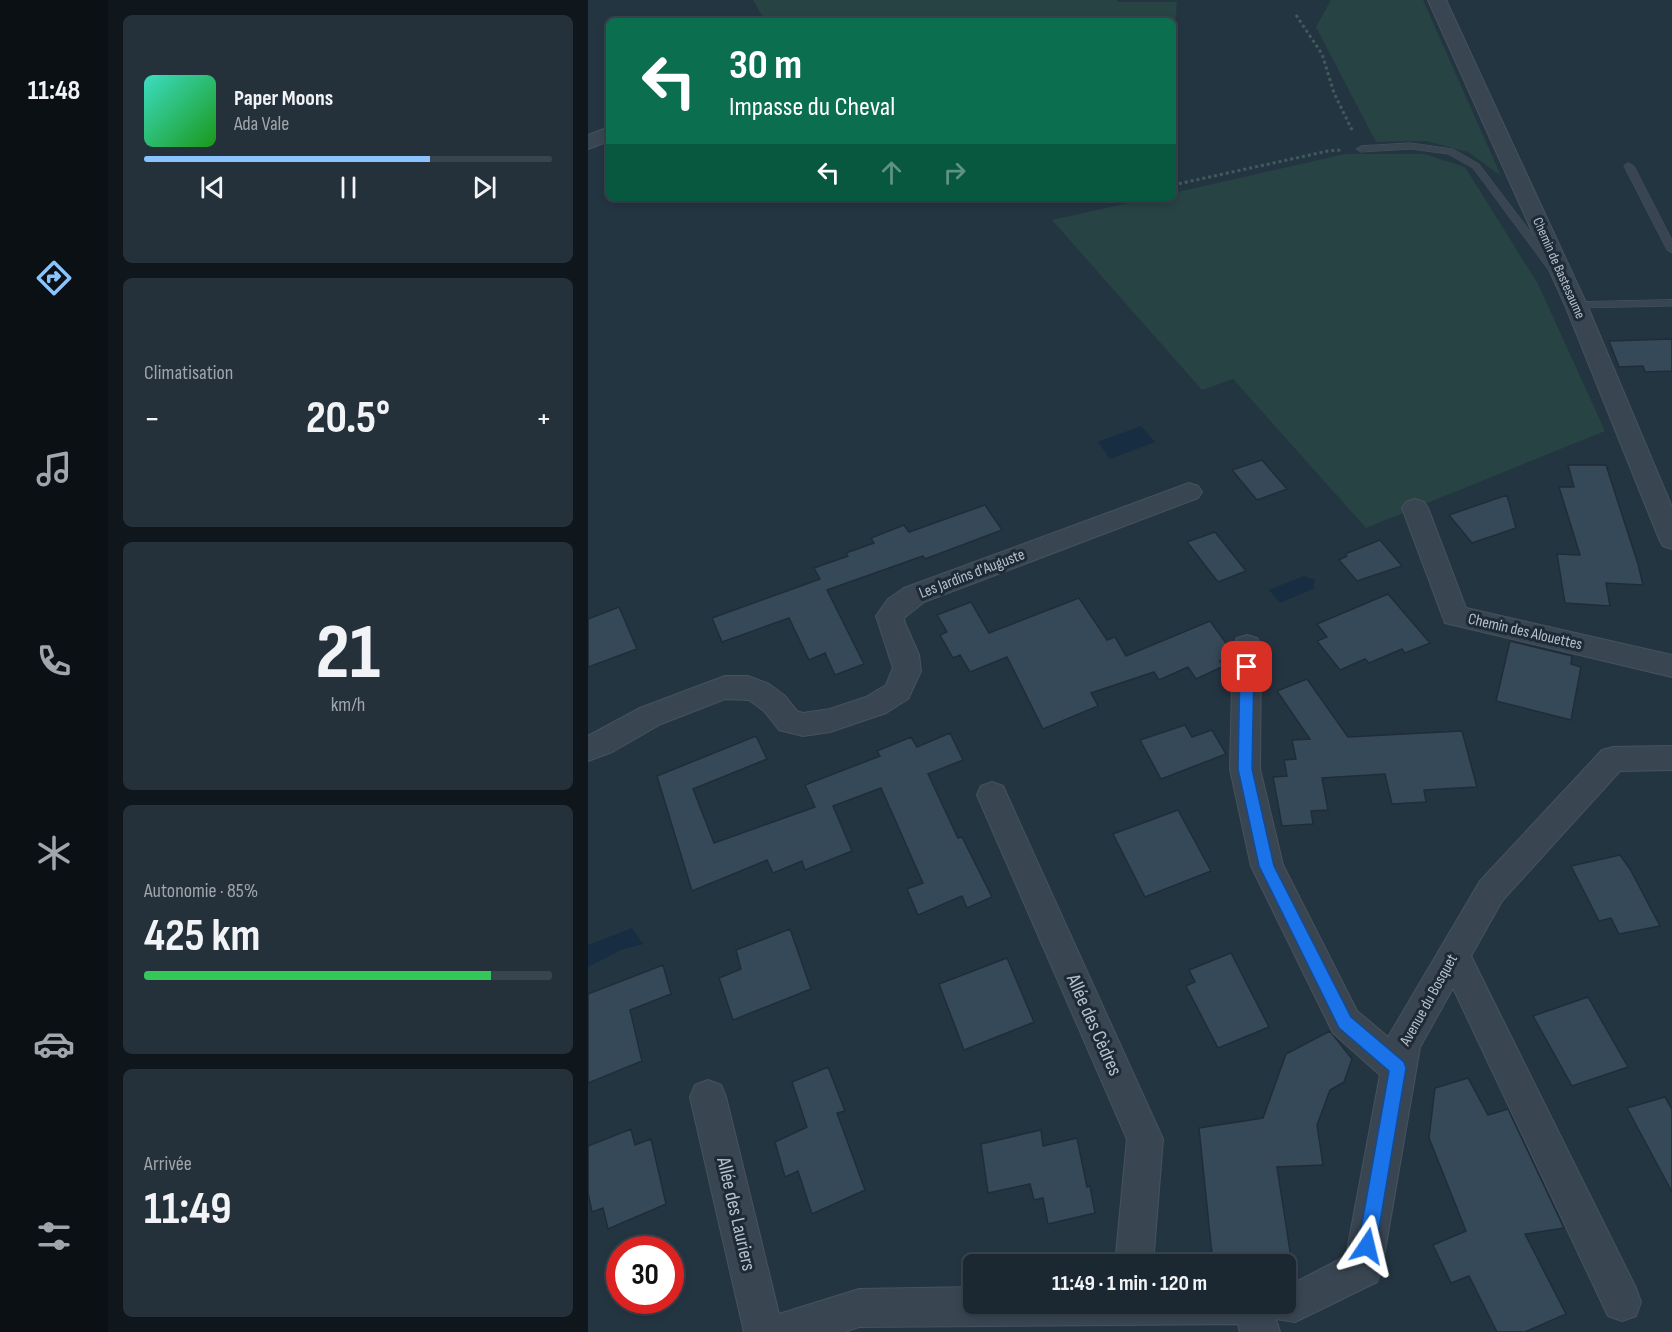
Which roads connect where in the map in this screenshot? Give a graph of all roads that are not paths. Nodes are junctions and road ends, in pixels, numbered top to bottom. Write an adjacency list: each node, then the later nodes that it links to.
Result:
1 (1437, 0): 7 (street, Chemin de Bastesaume)
2 (606, 134): 3 (street)
3 (588, 143)
4 (1361, 149): 7 (lane)
5 (1629, 166): 6 (lane)
6 (1672, 250)
7 (1573, 299): 8 (lane); 11 (street, Chemin de Bastesaume)
8 (1672, 303)
9 (1189, 492): 14 (street, Les Jardins d'Auguste)
10 (1414, 508): 13 (street, Chemin des Alouettes)
11 (1672, 539)
12 (1247, 646): 18 (street)
13 (1672, 666)
14 (588, 749)
15 (1672, 758): 17 (street, Avenue du Bosquet)
16 (992, 795): 20 (street, Allée des Cèdres)
17 (1454, 955): 18 (street, Avenue du Bosquet); 22 (street)
18 (1398, 1068): 21 (street, Avenue du Bosquet)
19 (708, 1097): 25 (street, Allée des Lauriers)
20 (1135, 1254)
21 (1296, 1302)
22 (1622, 1302)
23 (963, 1306): 26 (street)
24 (1255, 1314): 27 (street)
25 (764, 1332)
26 (783, 1332)
27 (1260, 1332)

